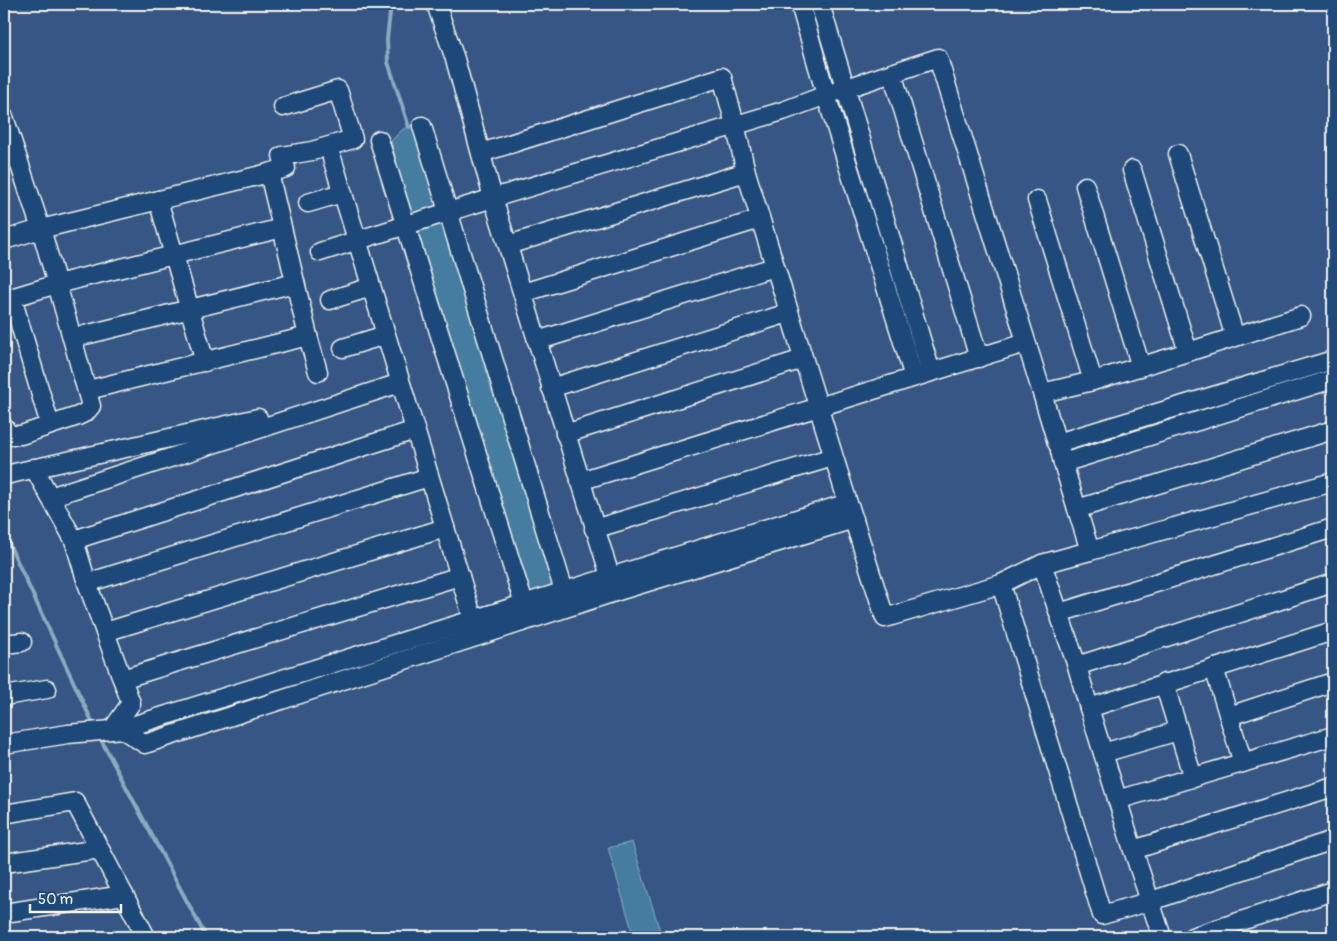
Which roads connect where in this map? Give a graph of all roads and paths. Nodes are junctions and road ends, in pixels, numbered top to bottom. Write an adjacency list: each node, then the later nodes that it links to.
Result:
1 (436, 4): 12 (street)
2 (800, 4): 6 (street)
3 (820, 4): 5 (street)
4 (892, 73): 5 (street); 49 (street); 52 (street)
5 (845, 88): 6 (street); 58 (street)
6 (826, 95): 9 (street); 59 (street)
7 (283, 107): 17 (street)
8 (4, 117): 27 (street)
9 (735, 124): 12 (street); 16 (street); 20 (street)
10 (422, 126): 24 (street)
11 (378, 140): 26 (street)
12 (481, 153): 20 (street)
13 (1178, 154): 46 (street)
14 (332, 158): 19 (street)
15 (1132, 170): 51 (street)
16 (746, 172): 25 (street); 31 (street)
17 (269, 173): 21 (street); 28 (street)
18 (1085, 186): 56 (street)
19 (342, 193): 23 (street); 30 (street)
20 (493, 198): 24 (street); 31 (street)
21 (158, 200): 27 (street); 33 (street)
22 (1037, 200): 61 (street)
23 (308, 204)
24 (450, 212): 26 (street); 95 (street)
25 (760, 219): 34 (street); 38 (street)
26 (406, 225): 30 (street); 96 (street)
27 (41, 228): 29 (street); 36 (street)
28 (282, 228): 33 (street); 35 (street)
29 (4, 240)
30 (356, 241): 32 (street); 37 (street)
31 (508, 245): 38 (street)
32 (320, 252)
33 (174, 254): 36 (street); 41 (street)
34 (774, 267): 42 (street); 48 (street)
35 (295, 283): 41 (street); 45 (street)
36 (57, 284): 39 (street); 47 (street)
37 (371, 287): 40 (street); 44 (street)
38 (522, 293): 48 (street)
39 (8, 299): 68 (street)
40 (330, 300)
41 (190, 309): 47 (street); 55 (street)
42 (788, 313): 53 (street); 63 (street)
43 (1301, 316): 46 (street)
44 (386, 335): 50 (street); 62 (street)
45 (308, 336): 55 (street); 57 (street)
46 (1236, 337): 51 (street)
47 (72, 338): 64 (street)
48 (537, 341): 63 (street)
49 (1025, 344): 52 (street); 65 (street)
50 (343, 348)
51 (1188, 352): 56 (street)
52 (979, 358): 58 (street)
53 (803, 359): 67 (street); 72 (street)
54 (1333, 360): 73 (street)
55 (205, 362): 64 (street)
56 (1141, 367): 61 (street)
57 (318, 372)
58 (931, 372): 59 (street)
59 (914, 378): 67 (street)
60 (1333, 379): 75 (street)
61 (1093, 381): 65 (street)
62 (400, 382): 66 (street); 70 (street)
63 (551, 388): 72 (street)
64 (88, 390): 68 (street)
65 (1042, 393): 73 (street)
66 (358, 396): 76 (street); 81 (street)
67 (820, 407): 74 (street); 79 (street)
68 (50, 425): 69 (street)
69 (4, 427)
70 (415, 430): 78 (street); 87 (street)
71 (1333, 430): 82 (street)
72 (566, 434): 79 (street)
73 (1057, 443): 75 (street)
74 (833, 457): 83 (street); 86 (street)
75 (1063, 462): 82 (street)
76 (34, 468): 77 (street); 81 (street)
77 (10, 474)
78 (429, 477): 84 (street); 91 (street)
79 (580, 481): 86 (street)
80 (1333, 482): 88 (street)
81 (50, 497): 87 (street)
82 (1077, 509): 88 (street)
83 (851, 511): 93 (street); 94 (street)
84 (445, 528): 90 (street); 100 (street)
85 (1333, 528): 97 (street)
86 (594, 529): 94 (street)
87 (74, 540): 91 (street)
88 (1090, 551): 89 (street)
89 (1042, 564): 93 (street); 97 (street)
90 (460, 576): 98 (street); 105 (street)
91 (87, 582): 100 (street)
92 (1333, 583): 103 (street)
93 (1002, 584): 128 (street)
94 (612, 585): 95 (street); 112 (street)
95 (564, 591): 96 (street)
96 (524, 604): 98 (street)
97 (1059, 614): 103 (street)
98 (473, 619): 112 (street)
99 (1333, 631): 104 (street)
100 (105, 632): 105 (street)
101 (22, 642): 102 (street)
102 (4, 644)
103 (1077, 666): 110 (street)
104 (1214, 668): 107 (street); 111 (street)
105 (122, 679): 112 (street)
106 (1333, 682): 111 (street)
107 (1164, 684): 110 (street); 113 (street)
108 (47, 689): 109 (street)
109 (4, 696)
110 (1090, 708): 116 (street)
111 (1229, 716): 117 (street)
112 (107, 730): 115 (street)
113 (1178, 731): 116 (street); 118 (street)
114 (1333, 736): 117 (street)
115 (4, 744)
116 (1103, 753): 120 (street)
117 (1243, 763): 118 (street)
118 (1193, 778): 120 (street)
119 (1333, 787): 124 (street)
120 (1117, 800): 124 (street)
121 (4, 814): 123 (street)
122 (1333, 840): 128 (street)
123 (100, 849): 125 (street); 127 (street)
124 (1133, 850): 128 (street)
125 (4, 863)
126 (1333, 892): 132 (street)
127 (124, 894): 129 (street); 130 (street)
128 (1151, 901): 131 (street)
129 (4, 914)
130 (146, 937)
131 (1162, 937)
132 (1192, 937)

